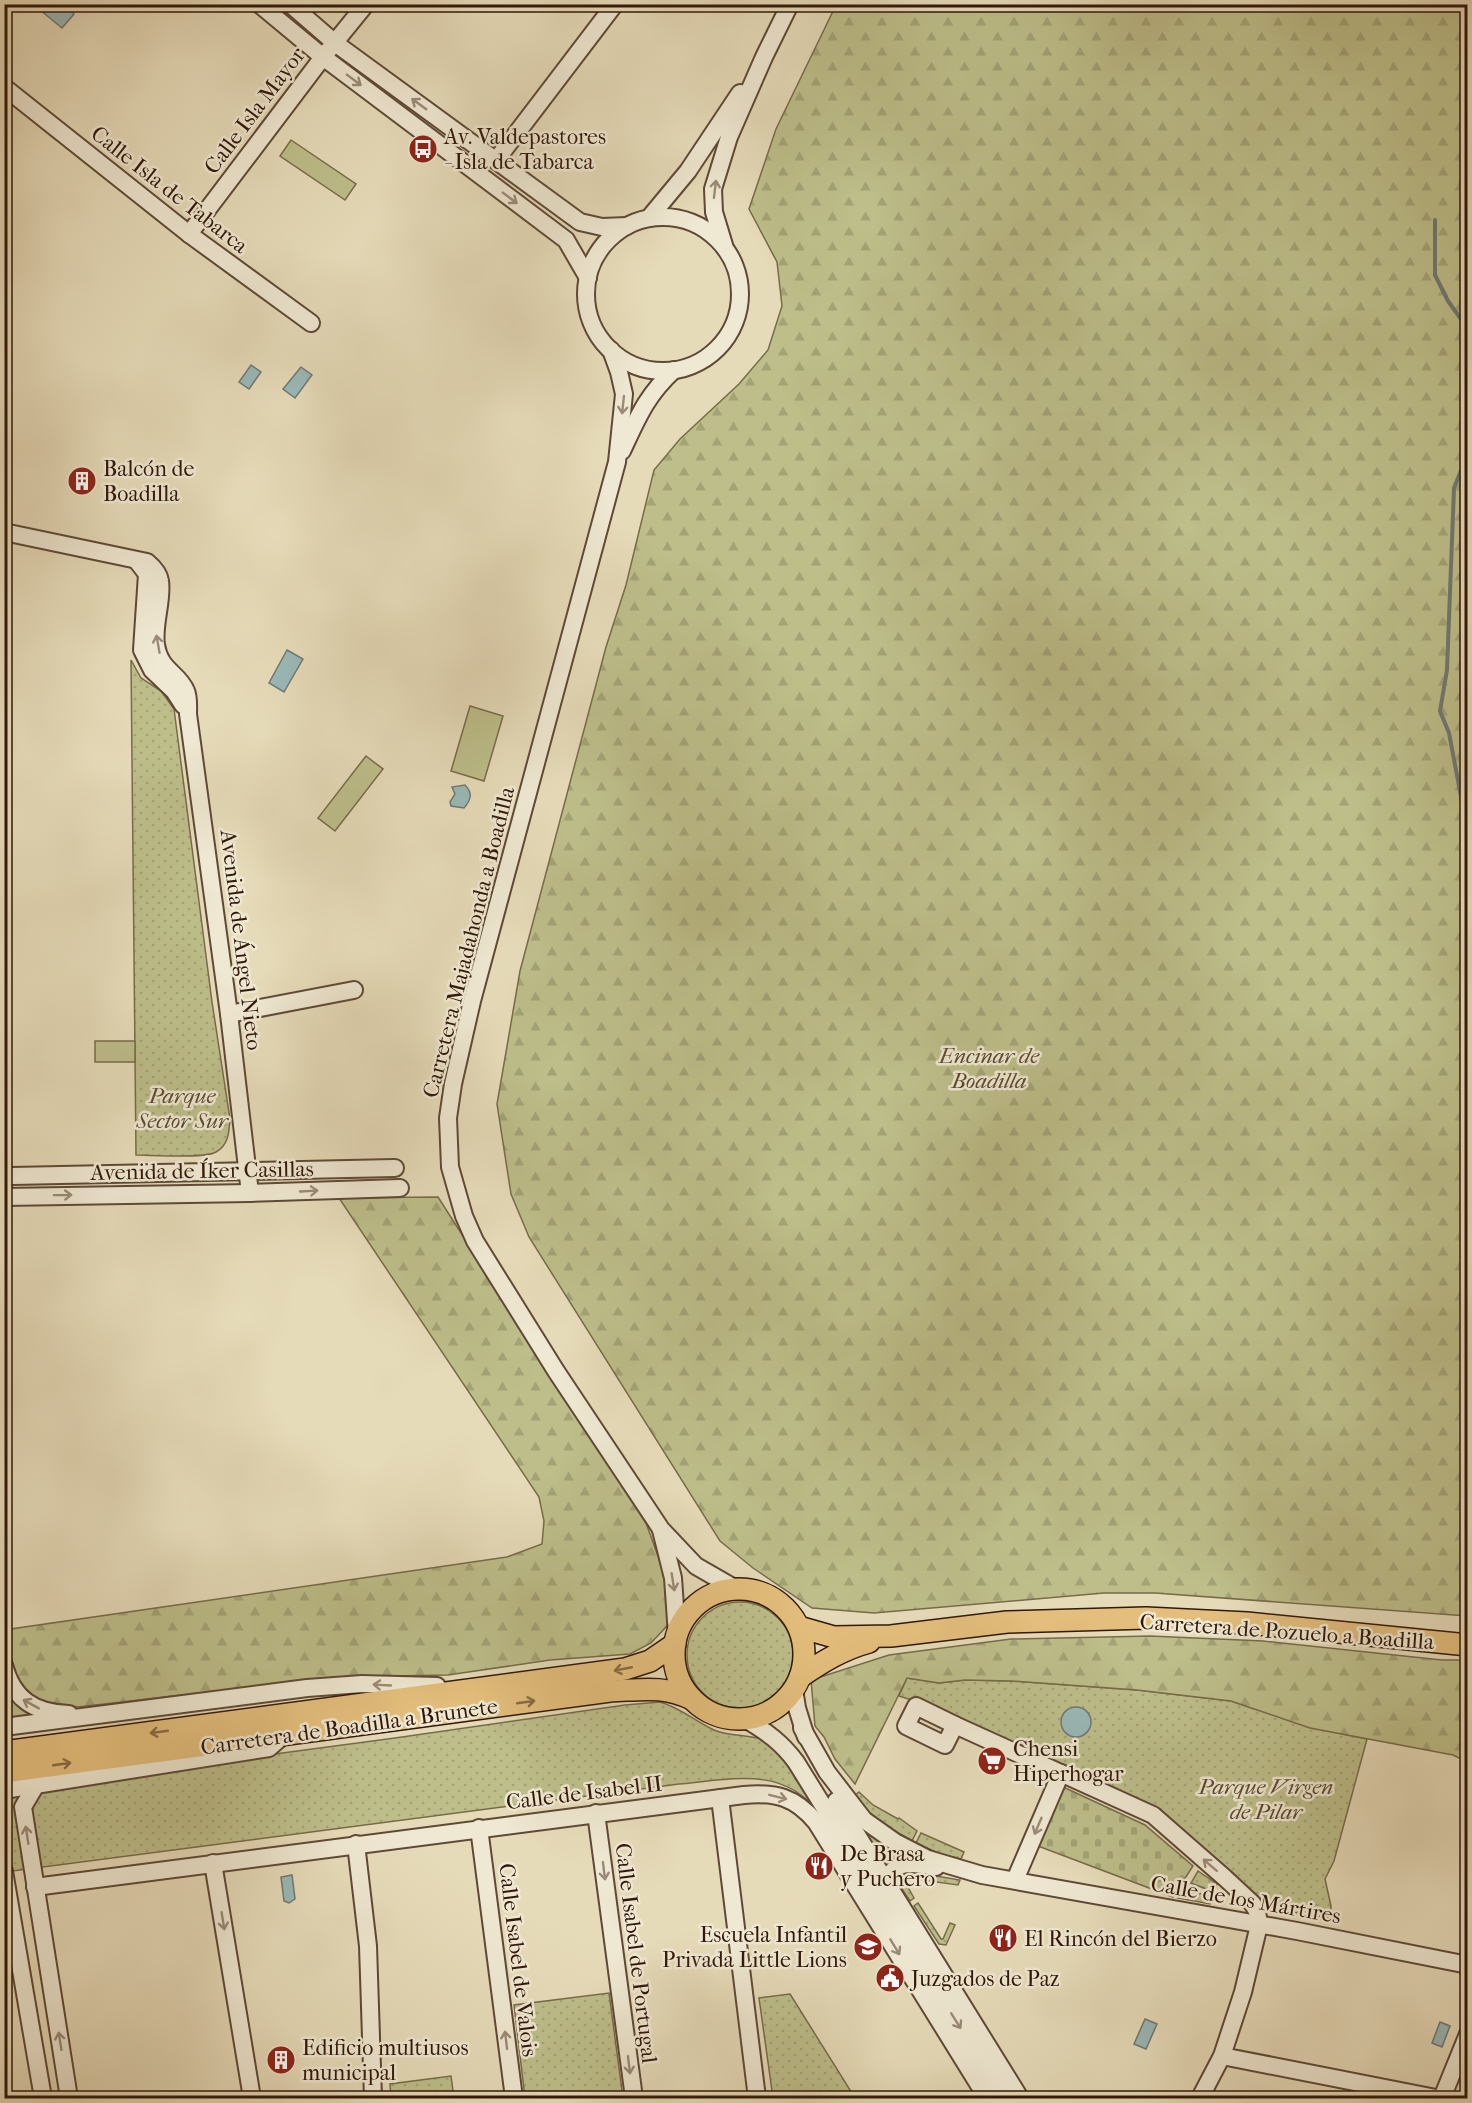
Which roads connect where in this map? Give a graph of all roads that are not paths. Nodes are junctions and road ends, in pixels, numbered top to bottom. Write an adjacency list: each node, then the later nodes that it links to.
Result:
1 (259, 4): 7 (street)
2 (290, 4): 6 (street)
3 (366, 4): 6 (street, Calle Isla Mayor)
4 (615, 4): 10 (street)
5 (790, 4): 8 (street)
6 (335, 43): 7 (street, Calle Isla Mayor); 10 (street, one-way to 6)
7 (323, 57): 13 (street, Calle Isla Mayor); 15 (street, one-way to 15)
8 (764, 57): 11 (street); 14 (street, one-way to 8)
9 (4, 87): 13 (street, Calle Isla de Tabarca)
10 (496, 159): 12 (street)
11 (649, 218): 12 (street); 14 (street)
12 (628, 226): 15 (street)
13 (189, 234): 16 (street, Calle Isla de Tabarca)
14 (724, 246): 18 (street)
15 (588, 278): 17 (street)
16 (311, 323)
17 (611, 350): 18 (street); 19 (street, Carretera Majadahonda a Boadilla, one-way to 19)
18 (674, 370): 19 (street, Carretera Majadahonda a Boadilla)
19 (617, 462): 29 (street, Carretera Majadahonda a Boadilla)
20 (4, 532): 22 (street, Avenida de Ángel Nieto)
21 (354, 990): 22 (street)
22 (229, 1014): 24 (street, Avenida de Ángel Nieto)
23 (395, 1168): 24 (street, Avenida de Íker Casillas)
24 (248, 1171): 25 (street, Avenida de Íker Casillas); 27 (street, Avenida de Ángel Nieto)
25 (4, 1174)
26 (400, 1188): 27 (street, Avenida de Íker Casillas, one-way to 26)
27 (250, 1193): 28 (street, Avenida de Íker Casillas, one-way to 27)
28 (4, 1197)
29 (661, 1529): 30 (street, Carretera Majadahonda a Boadilla); 33 (street, Carretera Majadahonda a Boadilla, one-way to 33)
30 (736, 1589): 31 (main road); 33 (main road)
31 (799, 1627): 32 (main road, Carretera de Pozuelo a Boadilla); 37 (main road)
32 (891, 1636): 34 (main road, Carretera de Pozuelo a Boadilla); 37 (main road, Carretera de Pozuelo a Boadilla)
33 (676, 1640): 36 (main road, Carretera de Boadilla a Brunete, one-way to 36); 38 (main road)
34 (1467, 1645)
35 (4, 1665): 39 (street, one-way to 35)
36 (545, 1680): 39 (street, one-way to 39); 45 (main road, Carretera de Boadilla a Brunete, one-way to 45)
37 (797, 1683): 40 (main road); 43 (street)
38 (692, 1699): 40 (main road); 44 (main road, Carretera de Boadilla a Brunete, one-way to 38)
39 (108, 1715): 42 (street)
40 (746, 1719): 73 (street, one-way to 73)
41 (954, 1725): 47 (street)
42 (4, 1727)
43 (802, 1728): 56 (street, Calle de los Mártires); 59 (street)
44 (285, 1734): 46 (main road, Carretera de Boadilla a Brunete, one-way to 44); 48 (street)
45 (4, 1752)
46 (4, 1772)
47 (1061, 1773): 57 (street, one-way to 57); 61 (street, one-way to 47)
48 (36, 1785): 49 (street); 58 (street, one-way to 48)
49 (4, 1790)
50 (720, 1798): 51 (street, Calle de Isabel II); 65 (street, Calle de Isabel II, one-way to 65); 72 (street)
51 (596, 1813): 52 (street, Calle de Isabel II); 71 (street, Calle Isabel de Portugal, one-way to 71)
52 (479, 1828): 53 (street, Calle de Isabel II); 70 (street, Calle Isabel de Valois, one-way to 52)
53 (356, 1844): 54 (street, Calle de Isabel II); 69 (street)
54 (213, 1863): 58 (street, Calle de Isabel II); 68 (street, one-way to 68)
55 (4, 1871): 60 (street)
56 (967, 1871): 57 (street, Calle de los Mártires); 59 (street, Calle de los Mártires)
57 (1015, 1880): 61 (street, Calle de los Mártires)
58 (35, 1887): 67 (street, one-way to 58)
59 (891, 1887): 74 (street)
60 (6, 1894): 66 (street)
61 (1259, 1925): 62 (street, Calle de los Mártires); 64 (street)
62 (1467, 1965)
63 (1467, 2034): 77 (street)
64 (1222, 2056): 75 (street); 76 (street)
65 (988, 2096)
66 (43, 2098)
67 (69, 2098)
68 (252, 2098)
69 (374, 2098)
70 (514, 2098)
71 (634, 2098)
72 (757, 2098)
73 (1004, 2098)
74 (1020, 2098)
75 (1200, 2098)
76 (1436, 2098)
77 (1442, 2098)

